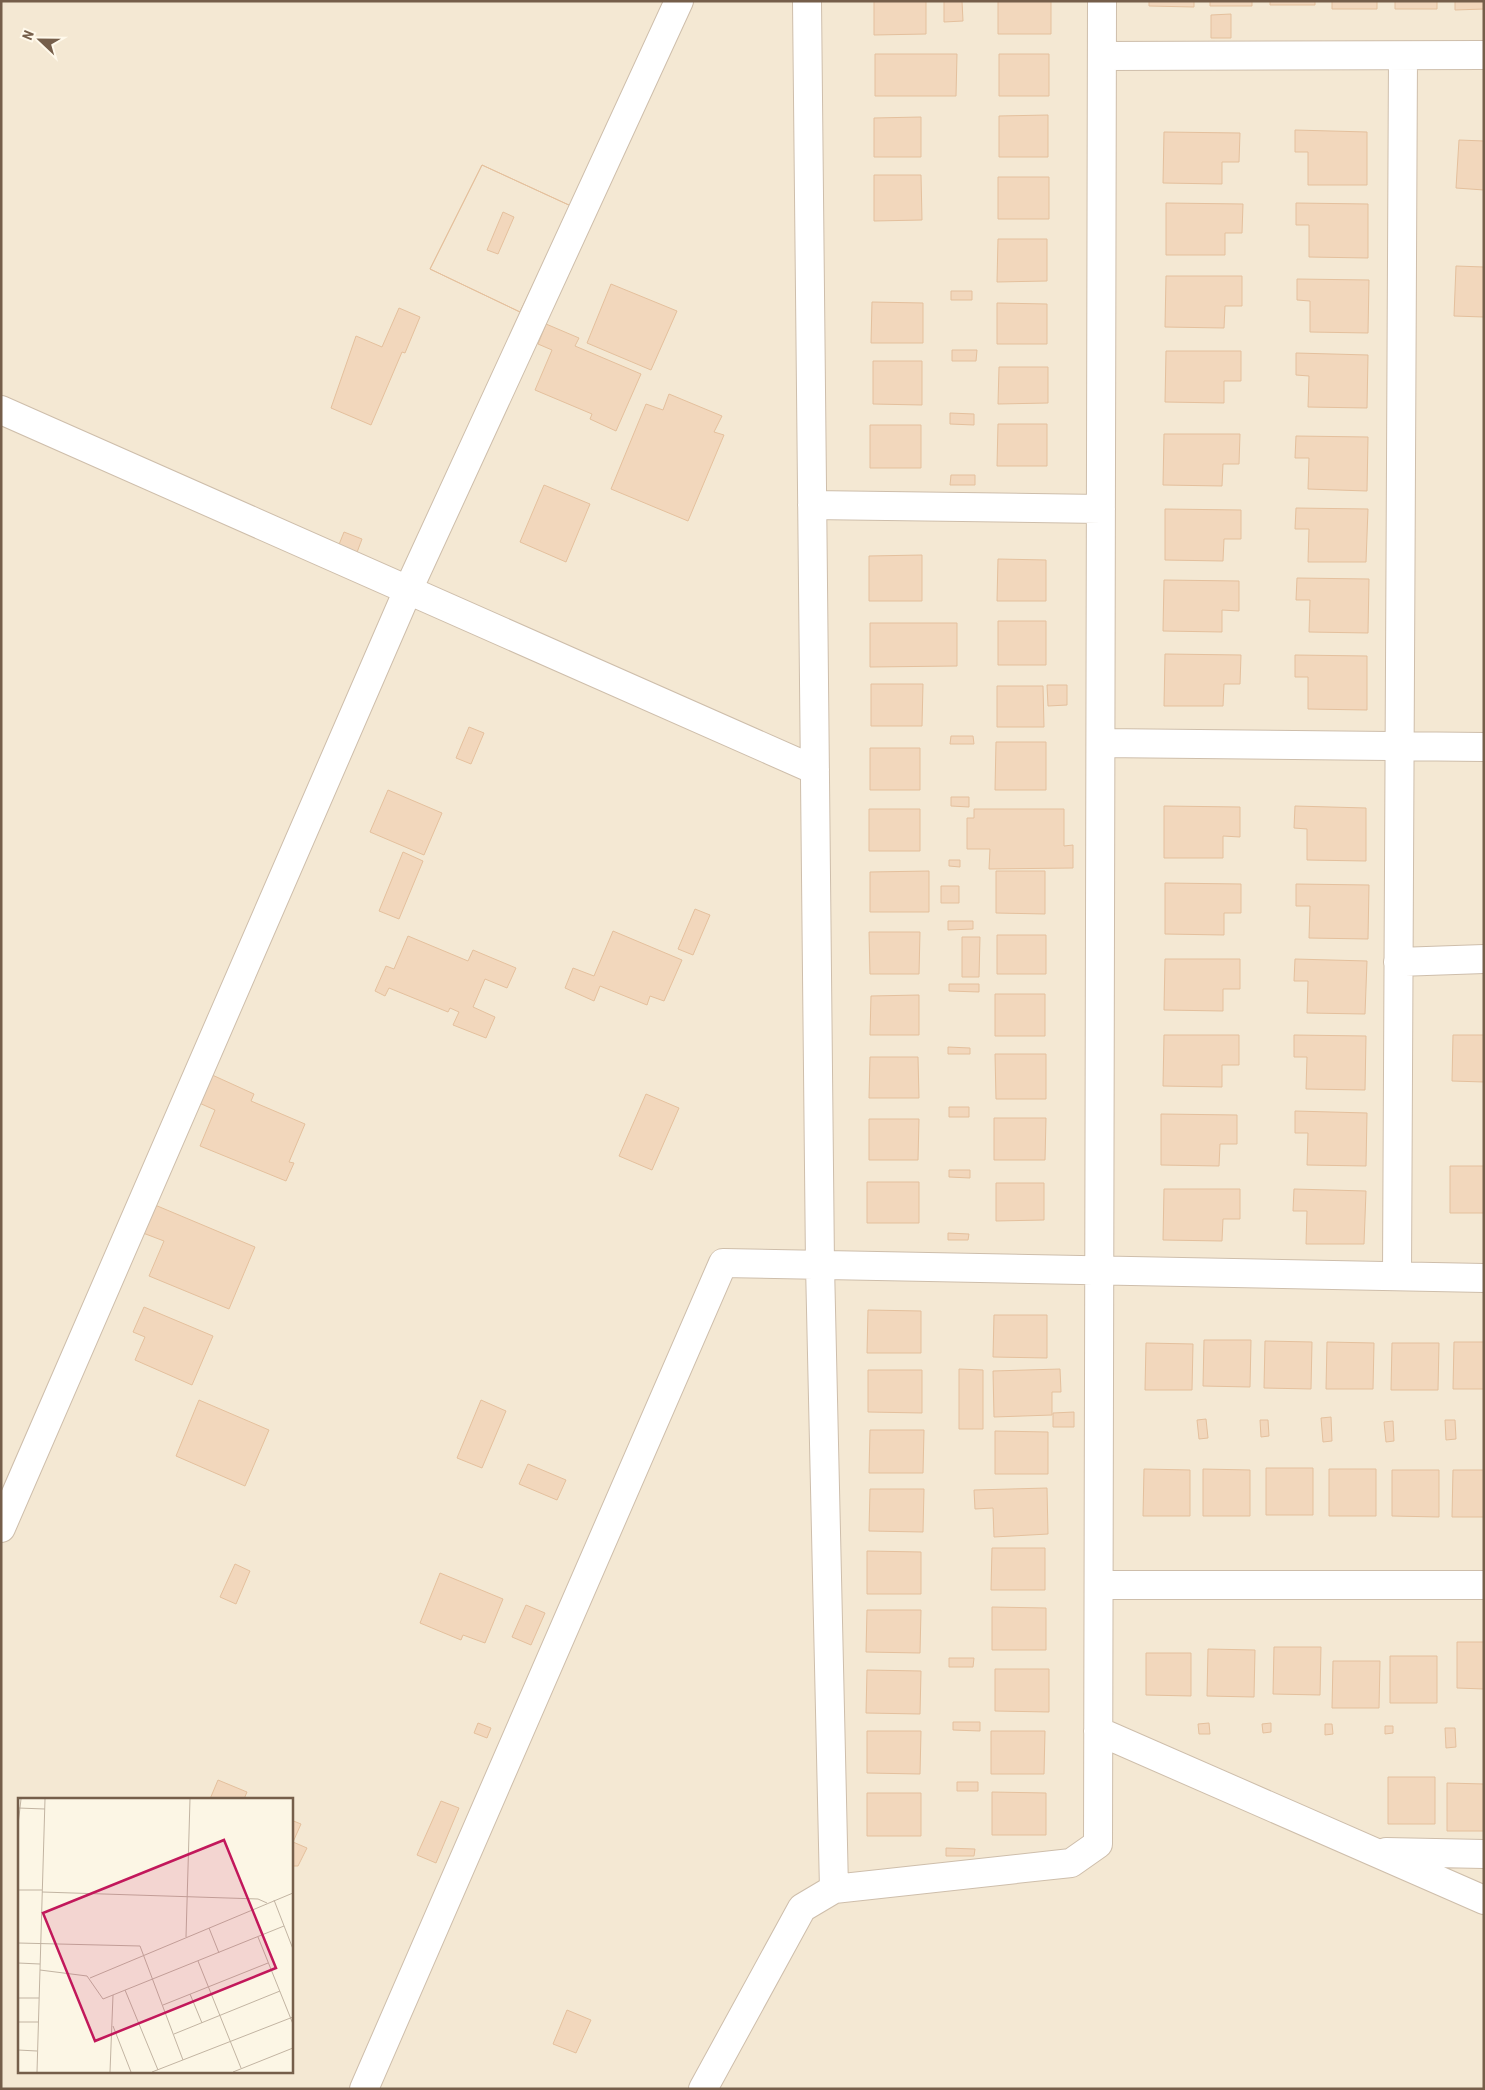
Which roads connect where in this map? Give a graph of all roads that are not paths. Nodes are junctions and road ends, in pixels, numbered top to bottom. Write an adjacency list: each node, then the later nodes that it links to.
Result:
1 (679, 1): 10 (street)
2 (807, 1): 8 (street)
3 (1102, 1): 5 (street)
4 (1484, 55): 6 (street)
5 (1102, 56): 6 (street); 9 (street)
6 (1403, 56): 12 (street)
7 (1, 410): 10 (street)
8 (812, 505): 9 (street); 14 (street)
9 (1101, 508): 11 (street)
10 (408, 590): 14 (street); 21 (street)
11 (1101, 743): 12 (street); 18 (street)
12 (1399, 748): 13 (street); 16 (street)
13 (1484, 748)
14 (815, 770): 17 (street)
15 (1484, 959): 16 (street)
16 (1398, 962): 19 (street)
17 (820, 1265): 18 (street); 27 (street); 29 (street)
18 (1100, 1270): 19 (street); 22 (street)
19 (1397, 1276): 20 (street)
20 (1484, 1278)
21 (1, 1528)
22 (1099, 1585): 23 (street); 24 (street)
23 (1484, 1585)
24 (1098, 1731): 25 (street); 27 (street)
25 (1375, 1852): 26 (street); 28 (street)
26 (1484, 1854)
27 (834, 1889): 30 (street)
28 (1484, 1900)
29 (364, 2089)
30 (703, 2089)

